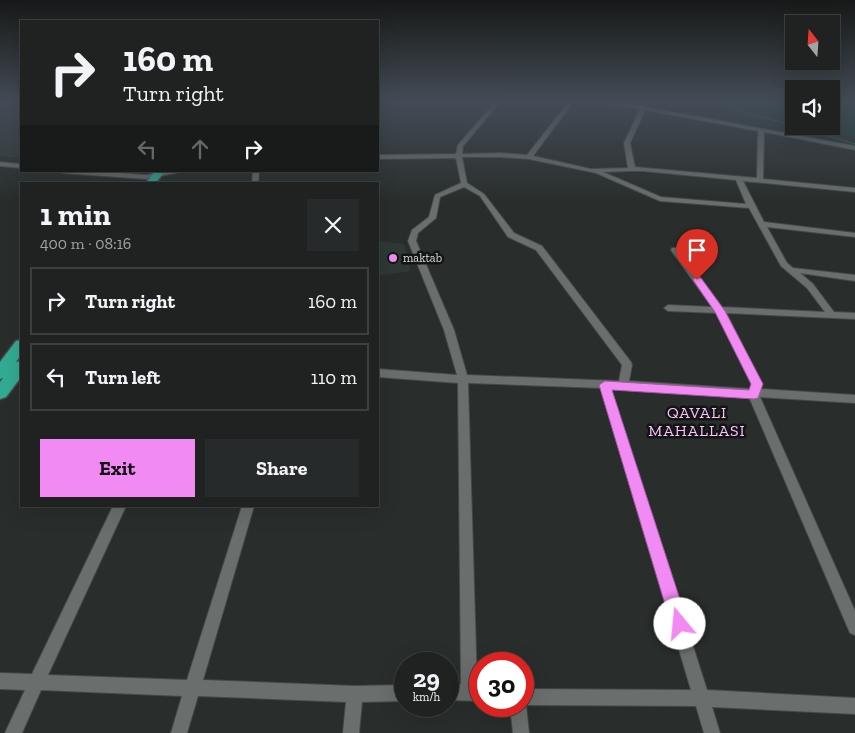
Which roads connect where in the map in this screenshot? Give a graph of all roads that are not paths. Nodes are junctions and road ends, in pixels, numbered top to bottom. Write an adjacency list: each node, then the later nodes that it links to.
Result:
1 (470, 134): 7 (street)
2 (546, 134): 9 (street)
3 (631, 134): 12 (street)
4 (761, 134): 18 (street)
5 (783, 134): 6 (street)
6 (855, 148)
7 (459, 156): 8 (street); 9 (street); 19 (street)
8 (379, 157)
9 (529, 157): 13 (street)
10 (0, 164): 11 (street)
11 (20, 166)
12 (632, 170): 13 (street); 17 (street)
13 (591, 171): 21 (street)
14 (72, 172): 16 (street)
15 (178, 172): 16 (street)
16 (160, 177)
17 (738, 178): 18 (street); 21 (street)
18 (760, 180): 20 (street)
19 (464, 184): 35 (street); 37 (street)
20 (855, 190)
21 (751, 206): 22 (street)
22 (762, 224): 23 (street); 25 (street)
23 (855, 235)
24 (675, 250): 28 (street)
25 (793, 270): 26 (street); 29 (street)
26 (855, 278)
27 (668, 308): 28 (street)
28 (720, 311): 29 (street); 39 (street)
29 (831, 314): 30 (street)
30 (855, 316)
31 (20, 346): 33 (highway)
32 (20, 367): 38 (highway)
33 (0, 373)
34 (379, 373): 35 (street)
35 (463, 379): 36 (street); 44 (street)
36 (605, 385): 37 (street); 51 (street)
37 (623, 385): 39 (street)
38 (0, 393)
39 (754, 394): 40 (street); 43 (street)
40 (855, 400)
41 (120, 507): 46 (street)
42 (248, 507): 47 (street)
43 (855, 628)
44 (473, 652)
45 (0, 681): 46 (street)
46 (37, 682): 47 (street); 54 (street)
47 (193, 687): 49 (street); 55 (street)
48 (394, 693): 49 (street)
49 (355, 694): 56 (street)
50 (534, 697): 51 (street)
51 (702, 698): 52 (street); 58 (street)
52 (855, 706)
53 (519, 717): 57 (street)
54 (13, 733)
55 (179, 733)
56 (351, 733)
57 (521, 733)
58 (712, 733)

